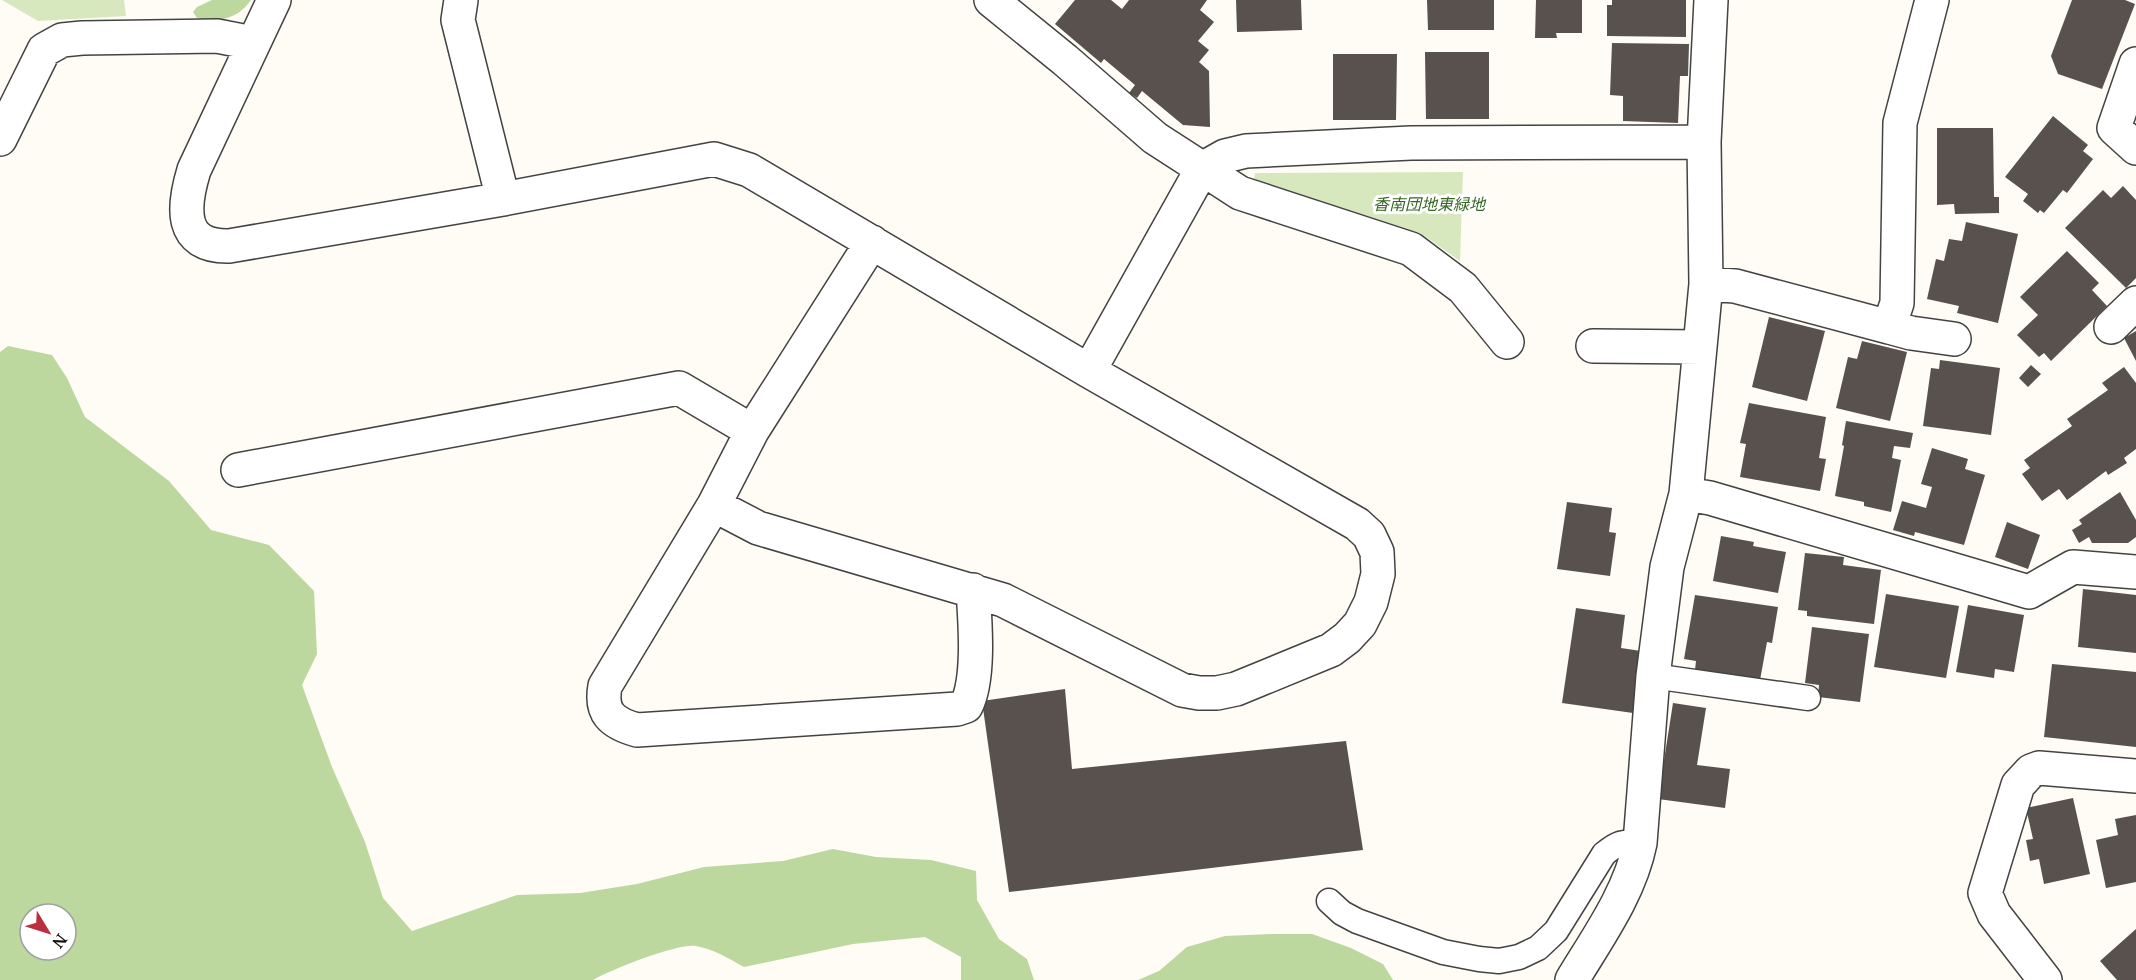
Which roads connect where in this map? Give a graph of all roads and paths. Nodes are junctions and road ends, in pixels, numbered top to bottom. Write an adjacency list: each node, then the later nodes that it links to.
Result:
1 (274, 0): 6 (street)
2 (461, 0): 12 (street)
3 (991, 0): 11 (street)
4 (1711, 0): 9 (street)
5 (1932, 0): 16 (street)
6 (253, 43): 8 (street); 12 (street)
7 (2136, 64): 10 (street)
8 (0, 139)
9 (1704, 142): 11 (street); 14 (street)
10 (2136, 148)
11 (1202, 168): 19 (street); 22 (street)
12 (503, 199): 13 (street)
13 (872, 242): 22 (street); 23 (street)
14 (1706, 284): 16 (street); 21 (street)
15 (2136, 303): 17 (street)
16 (1889, 327): 18 (street)
17 (2111, 327)
18 (1954, 339)
19 (1507, 342)
20 (1593, 346): 21 (street)
21 (1700, 347): 25 (street)
22 (1089, 371): 28 (street)
23 (752, 431): 24 (street); 26 (street)
24 (238, 471)
25 (1686, 494): 27 (street); 29 (street)
26 (714, 506): 28 (street); 28 (street)
27 (2136, 572)
28 (973, 590)
29 (1653, 676): 30 (lane); 32 (street)
30 (1808, 698)
31 (2136, 776): 35 (street)
32 (1640, 843): 33 (lane); 34 (street)
33 (1329, 901)
34 (1572, 980)
35 (2045, 980)

